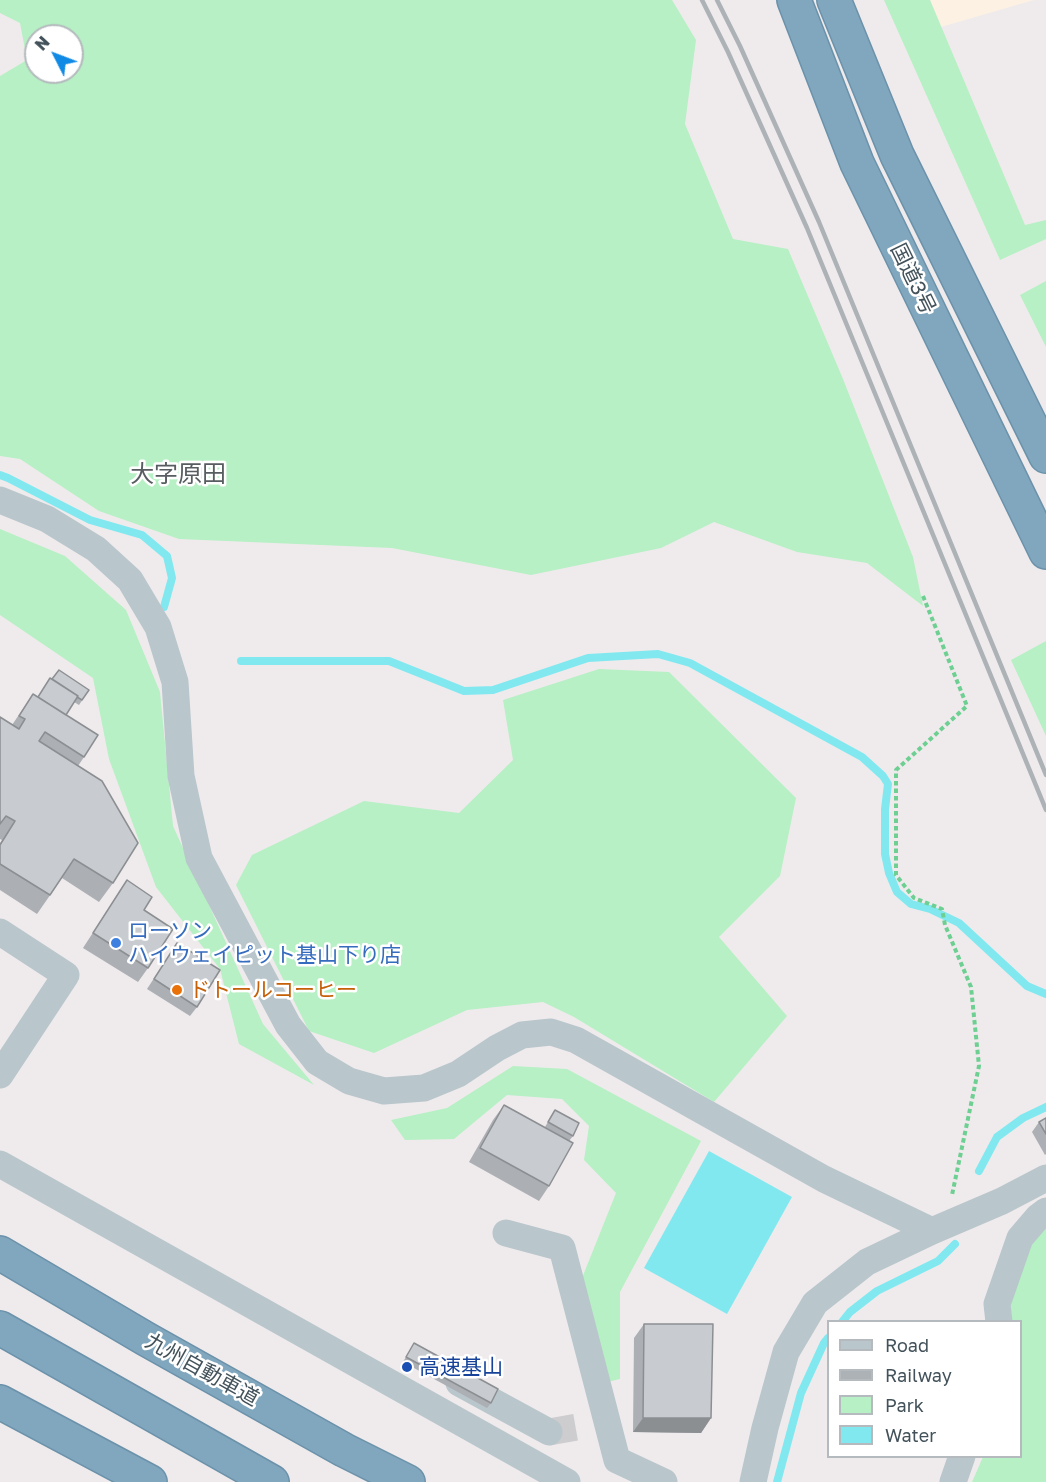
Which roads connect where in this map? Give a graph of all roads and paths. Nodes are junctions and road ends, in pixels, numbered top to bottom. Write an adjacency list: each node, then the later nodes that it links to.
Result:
1 (794, 0): 5 (highway, 国道3号)
2 (834, 0): 3 (highway, 国道3号)
3 (1046, 456)
4 (0, 500): 12 (street)
5 (1046, 552)
6 (922, 596): 12 (path)
7 (0, 932): 8 (street)
8 (0, 1075)
9 (0, 1164): 24 (street)
10 (1046, 1178): 12 (street)
11 (1046, 1211): 15 (street)
12 (932, 1231): 26 (street)
13 (506, 1233): 25 (street)
14 (0, 1253): 23 (highway, 九州自動車道)
15 (999, 1320)
16 (0, 1328): 22 (highway)
17 (434, 1369): 19 (street)
18 (0, 1402): 21 (highway)
19 (549, 1432)
20 (961, 1458): 27 (street)
21 (150, 1482)
22 (272, 1482)
23 (408, 1482)
24 (567, 1482)
25 (664, 1482)
26 (753, 1482)
27 (953, 1482)

